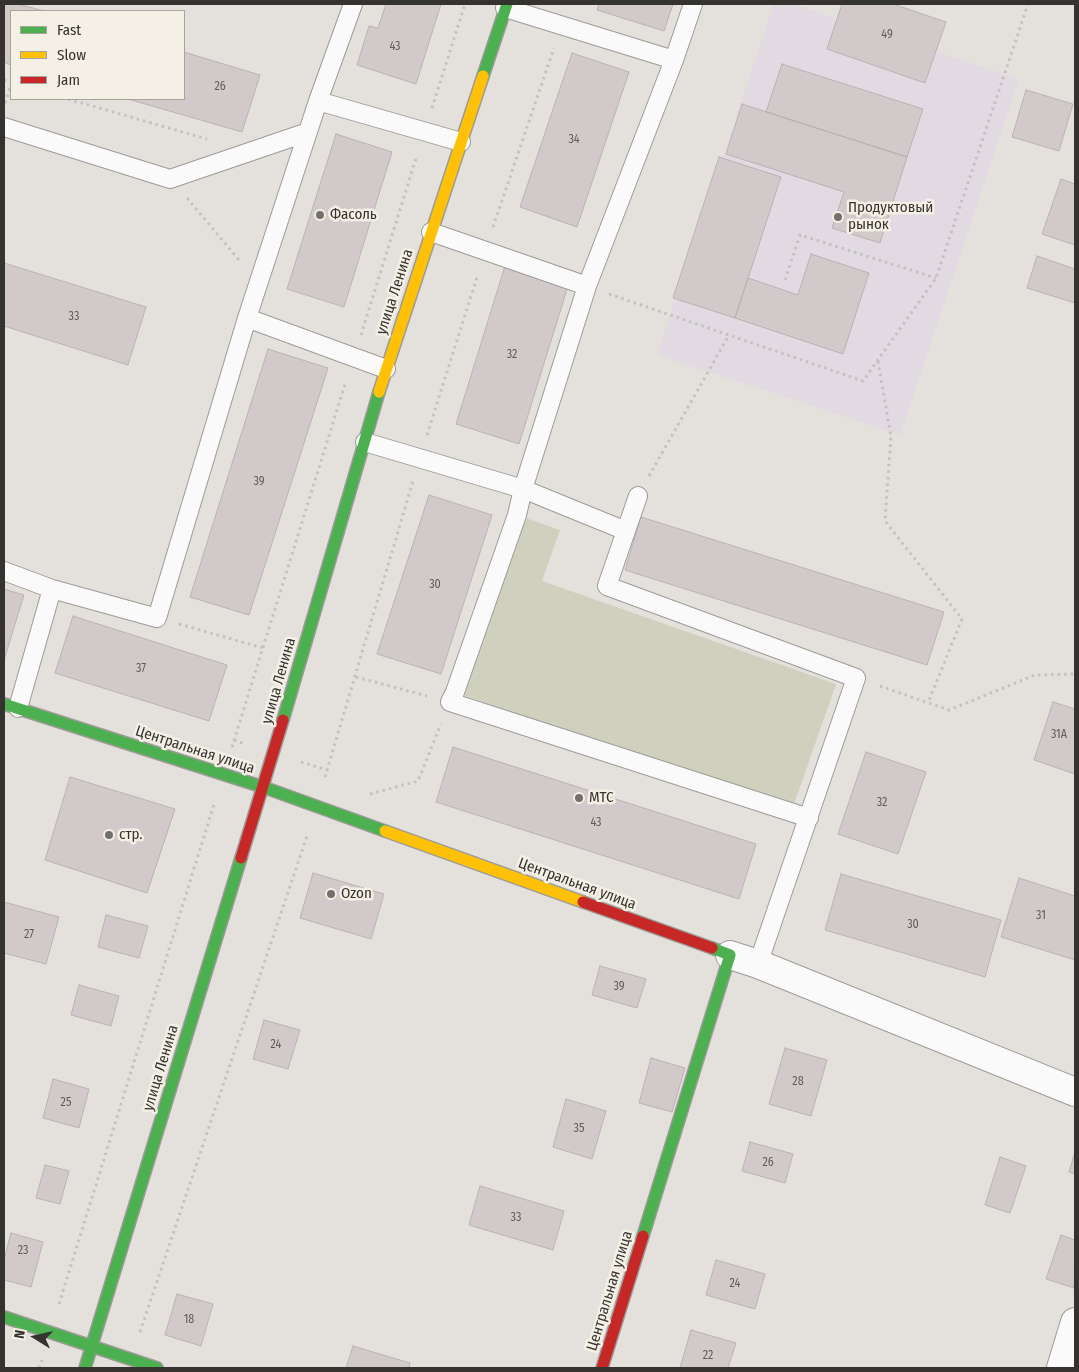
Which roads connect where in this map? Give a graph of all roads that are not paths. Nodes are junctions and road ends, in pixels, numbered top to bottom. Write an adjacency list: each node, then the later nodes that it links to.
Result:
1 (353, 4): 5 (lane)
2 (693, 4): 4 (lane)
3 (506, 6): 4 (lane); 8 (street, улица Ленина)
4 (674, 60): 10 (lane)
5 (318, 101): 7 (lane); 8 (lane)
6 (4, 127): 7 (lane)
7 (308, 132): 11 (lane)
8 (461, 142): 9 (street, улица Ленина)
9 (431, 232): 10 (lane); 12 (street, улица Ленина)
10 (587, 286): 14 (lane)
11 (247, 318): 12 (lane); 18 (lane)
12 (386, 368): 13 (street, улица Ленина)
13 (365, 442): 14 (lane); 20 (street, улица Ленина)
14 (523, 490): 16 (lane); 21 (lane)
15 (638, 496): 16 (lane)
16 (626, 531): 21 (lane)
17 (4, 571): 18 (lane)
18 (52, 589): 19 (lane)
19 (11, 706): 20 (street, Центральная улица)
20 (263, 787): 22 (street, Центральная улица); 27 (street, улица Ленина)
21 (809, 818): 23 (lane)
22 (730, 955): 23 (street); 30 (street, Центральная улица)
23 (758, 964): 24 (street)
24 (1075, 1092)
25 (4, 1318): 27 (street)
26 (1075, 1322): 31 (street)
27 (92, 1346): 28 (street, улица Ленина); 29 (street)
28 (85, 1368)
29 (157, 1368)
30 (602, 1368)
31 (1061, 1368)

